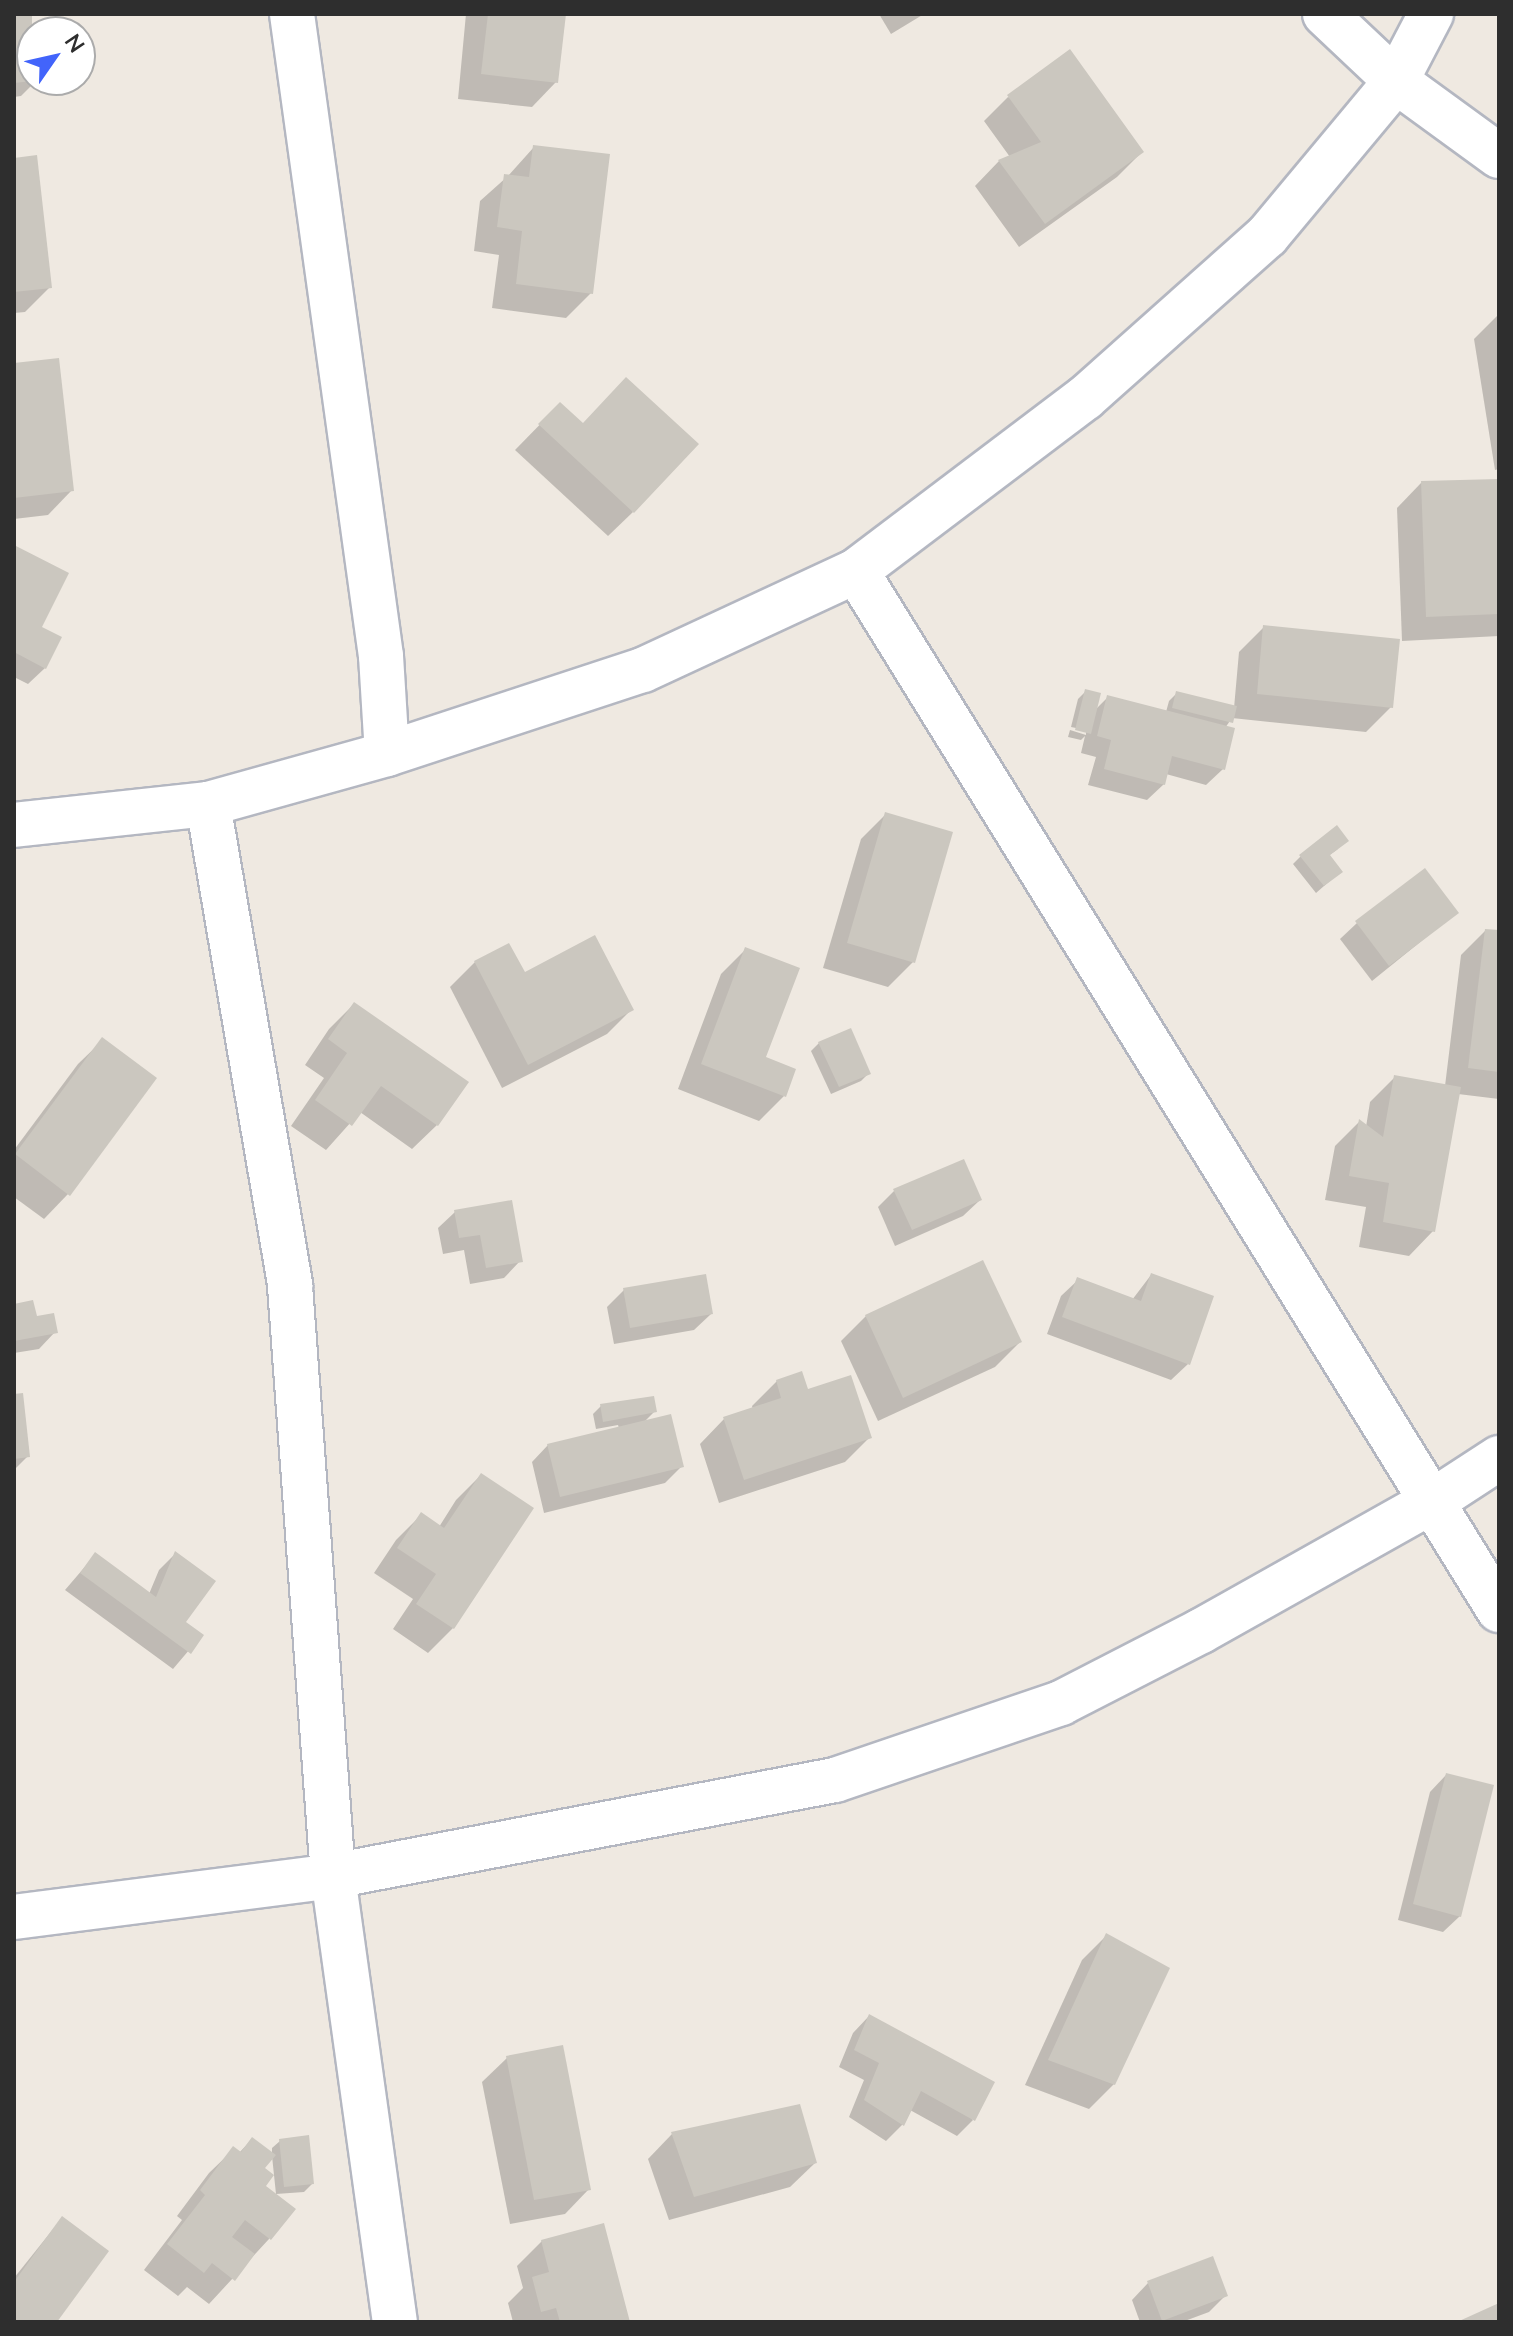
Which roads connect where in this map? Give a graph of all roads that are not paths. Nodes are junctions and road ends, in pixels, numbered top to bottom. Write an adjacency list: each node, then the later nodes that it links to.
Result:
1 (292, 14): 7 (street)
2 (1325, 14): 4 (street)
3 (1431, 14): 4 (street)
4 (1396, 81): 5 (street); 6 (street)
5 (1499, 156)
6 (856, 571): 7 (street); 11 (street)
7 (387, 754): 8 (street)
8 (208, 804): 9 (street); 13 (street)
9 (14, 825)
10 (1499, 1458): 11 (street)
11 (1433, 1501): 12 (street); 13 (street)
12 (1499, 1610)
13 (333, 1876): 14 (street); 15 (street)
14 (14, 1917)
15 (395, 2322)

